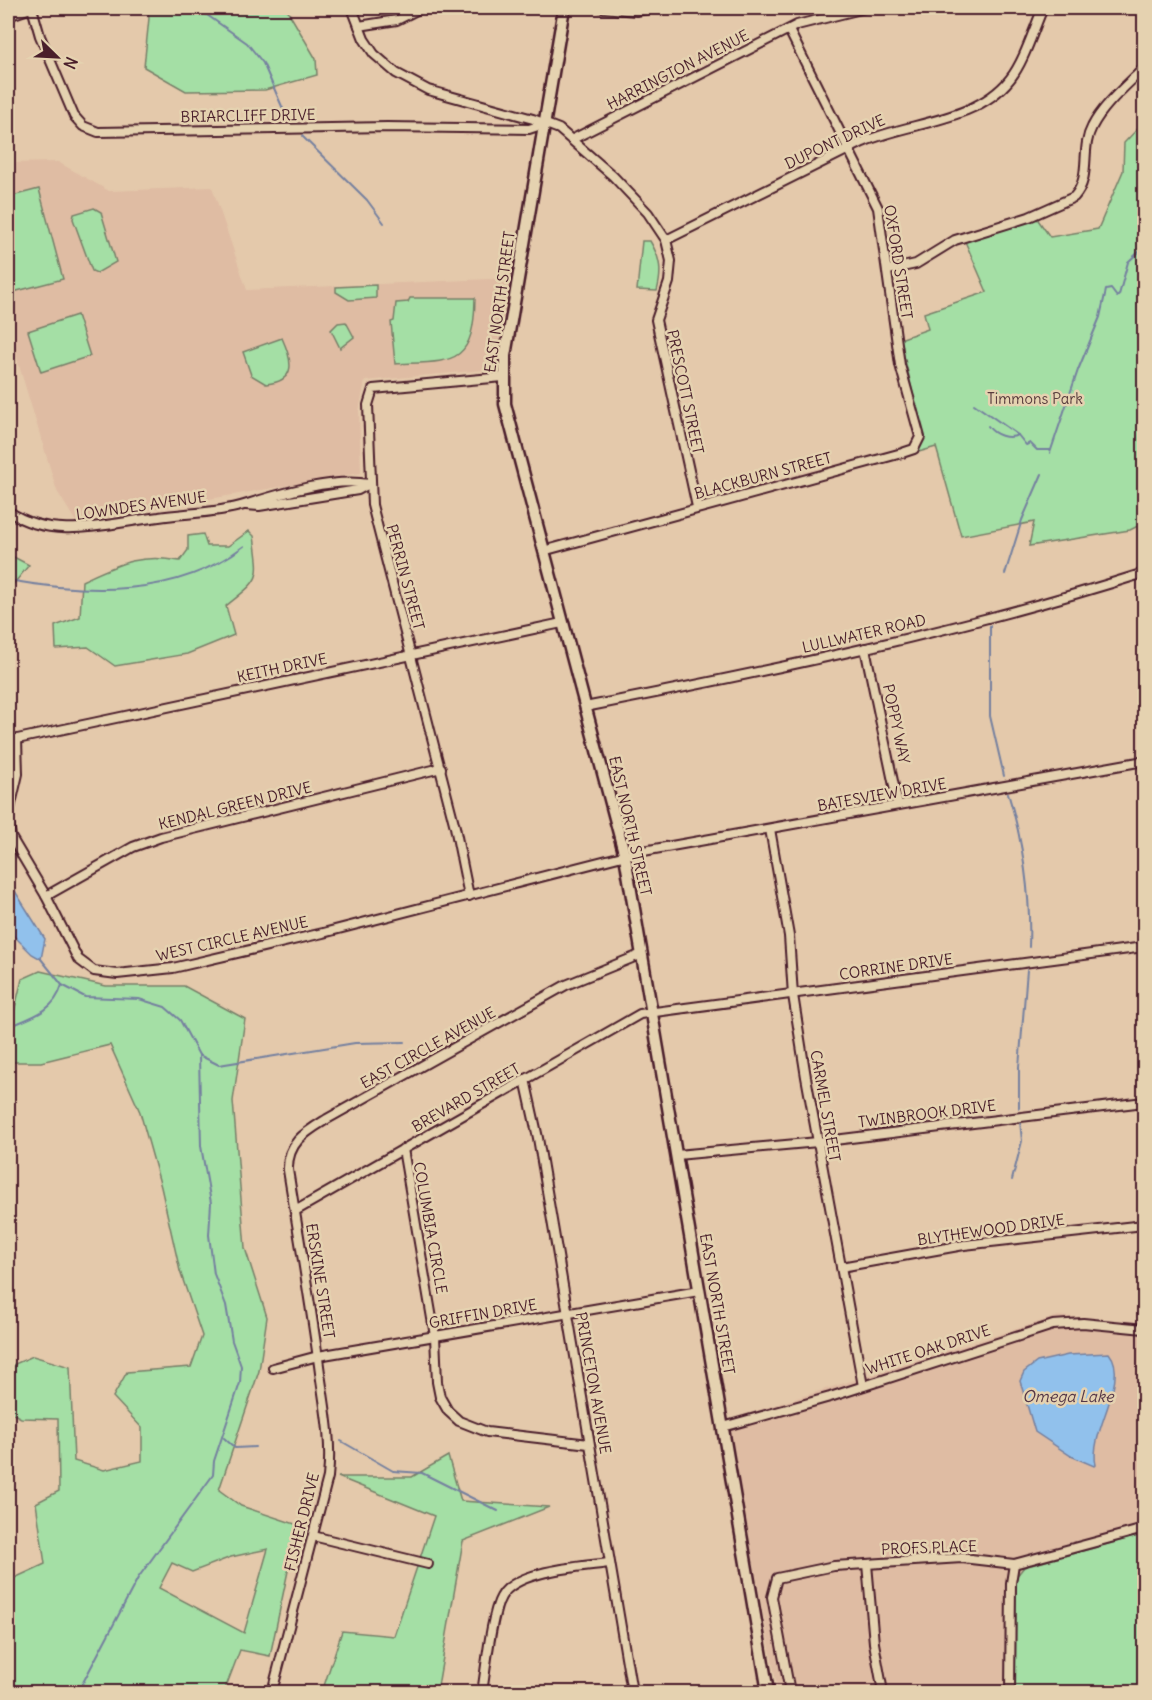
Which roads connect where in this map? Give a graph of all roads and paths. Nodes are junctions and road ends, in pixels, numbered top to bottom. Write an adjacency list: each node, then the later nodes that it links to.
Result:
1 (32, 8): 9 (street); 13 (street, BRIARCLIFF DRIVE)
2 (352, 8): 10 (street, PRESCOTT STREET)
3 (422, 8): 10 (street)
4 (564, 8): 13 (main road, EAST NORTH STREET)
5 (603, 8): 6 (street)
6 (654, 8)
7 (865, 8): 11 (street, HARRINGTON AVENUE)
8 (1043, 8): 15 (street, DUPONT DRIVE)
9 (8, 16)
10 (359, 26): 13 (street, PRESCOTT STREET)
11 (789, 30): 14 (street, HARRINGTON AVENUE); 15 (street, OXFORD STREET)
12 (1144, 68): 17 (street)
13 (544, 124): 14 (street, PRESCOTT STREET); 19 (main road, EAST NORTH STREET)
14 (573, 139): 16 (street, PRESCOTT STREET)
15 (848, 148): 16 (street, DUPONT DRIVE); 17 (street, OXFORD STREET)
16 (666, 240): 22 (street, PRESCOTT STREET)
17 (888, 270): 18 (street, OXFORD STREET)
18 (903, 374): 22 (street, BLACKBURN STREET)
19 (503, 377): 20 (street, PERRIN STREET); 24 (main road, EAST NORTH STREET)
20 (369, 484): 21 (street, LOWNDES AVENUE); 21 (street, LOWNDES AVENUE); 28 (street, PERRIN STREET)
21 (244, 505): 23 (street, LOWNDES AVENUE)
22 (697, 507): 24 (street, BLACKBURN STREET)
23 (8, 511)
24 (543, 551): 26 (main road, EAST NORTH STREET)
25 (1144, 573): 27 (street, LULLWATER ROAD)
26 (562, 623): 28 (street, KEITH DRIVE); 29 (main road, EAST NORTH STREET)
27 (866, 648): 29 (street, LULLWATER ROAD); 34 (street, POPPY WAY)
28 (411, 656): 30 (street, KEITH DRIVE); 33 (street, PERRIN STREET)
29 (585, 707): 36 (main road, EAST NORTH STREET)
30 (17, 739): 31 (street, KEITH DRIVE); 37 (street, WEST CIRCLE AVENUE)
31 (8, 741)
32 (1144, 761): 34 (street, BATESVIEW DRIVE)
33 (441, 768): 37 (street, KENDAL GREEN DRIVE); 38 (street, PERRIN STREET)
34 (898, 805): 35 (street, BATESVIEW DRIVE)
35 (770, 829): 36 (street, BATESVIEW DRIVE); 41 (street, CARMEL STREET)
36 (625, 856): 38 (street, WEST CIRCLE AVENUE); 40 (main road, EAST NORTH STREET)
37 (46, 896): 38 (street, WEST CIRCLE AVENUE)
38 (469, 896)
39 (1144, 947): 41 (street, CORRINE DRIVE)
40 (642, 954): 42 (main road, EAST NORTH STREET); 48 (street, EAST CIRCLE AVENUE)
41 (793, 995): 42 (street, CORRINE DRIVE); 45 (street, CARMEL STREET)
42 (651, 1015): 43 (street, BREVARD STREET); 47 (main road, EAST NORTH STREET)
43 (525, 1079): 46 (street, BREVARD STREET); 52 (street, PRINCETON AVENUE)
44 (1144, 1102): 45 (street, TWINBROOK DRIVE)
45 (818, 1142): 47 (street, TWINBROOK DRIVE); 50 (street, CARMEL STREET)
46 (403, 1149): 48 (street, BREVARD STREET); 54 (street, COLUMBIA CIRCLE)
47 (677, 1155): 51 (main road, EAST NORTH STREET)
48 (294, 1211): 55 (street, ERSKINE STREET)
49 (1144, 1225): 50 (street, BLYTHEWOOD DRIVE)
50 (842, 1267): 57 (street, CARMEL STREET)
51 (699, 1291): 52 (street, GRIFFIN DRIVE); 58 (main road, EAST NORTH STREET)
52 (567, 1313): 54 (street, GRIFFIN DRIVE); 59 (street, PRINCETON AVENUE)
53 (1144, 1329): 57 (street, WHITE OAK DRIVE)
54 (435, 1336): 55 (street, GRIFFIN DRIVE); 59 (street, COLUMBIA CIRCLE)
55 (318, 1356): 56 (street, GRIFFIN DRIVE); 61 (street, FISHER DRIVE)
56 (273, 1368)
57 (863, 1386): 58 (street, WHITE OAK DRIVE)
58 (723, 1427): 69 (main road, EAST NORTH STREET)
59 (590, 1444): 62 (street, PRINCETON AVENUE)
60 (1144, 1529): 65 (street)
61 (313, 1536): 63 (street); 66 (street, FISHER DRIVE)
62 (609, 1563): 67 (street); 68 (street, PRINCETON AVENUE)
63 (428, 1564)
64 (867, 1564): 65 (street, PROFS PLACE); 70 (street); 71 (street, PROFS PLACE)
65 (1014, 1564): 72 (street)
66 (272, 1692)
67 (482, 1692)
68 (632, 1692)
69 (768, 1692)
70 (790, 1692)
71 (883, 1692)
72 (1010, 1692)

